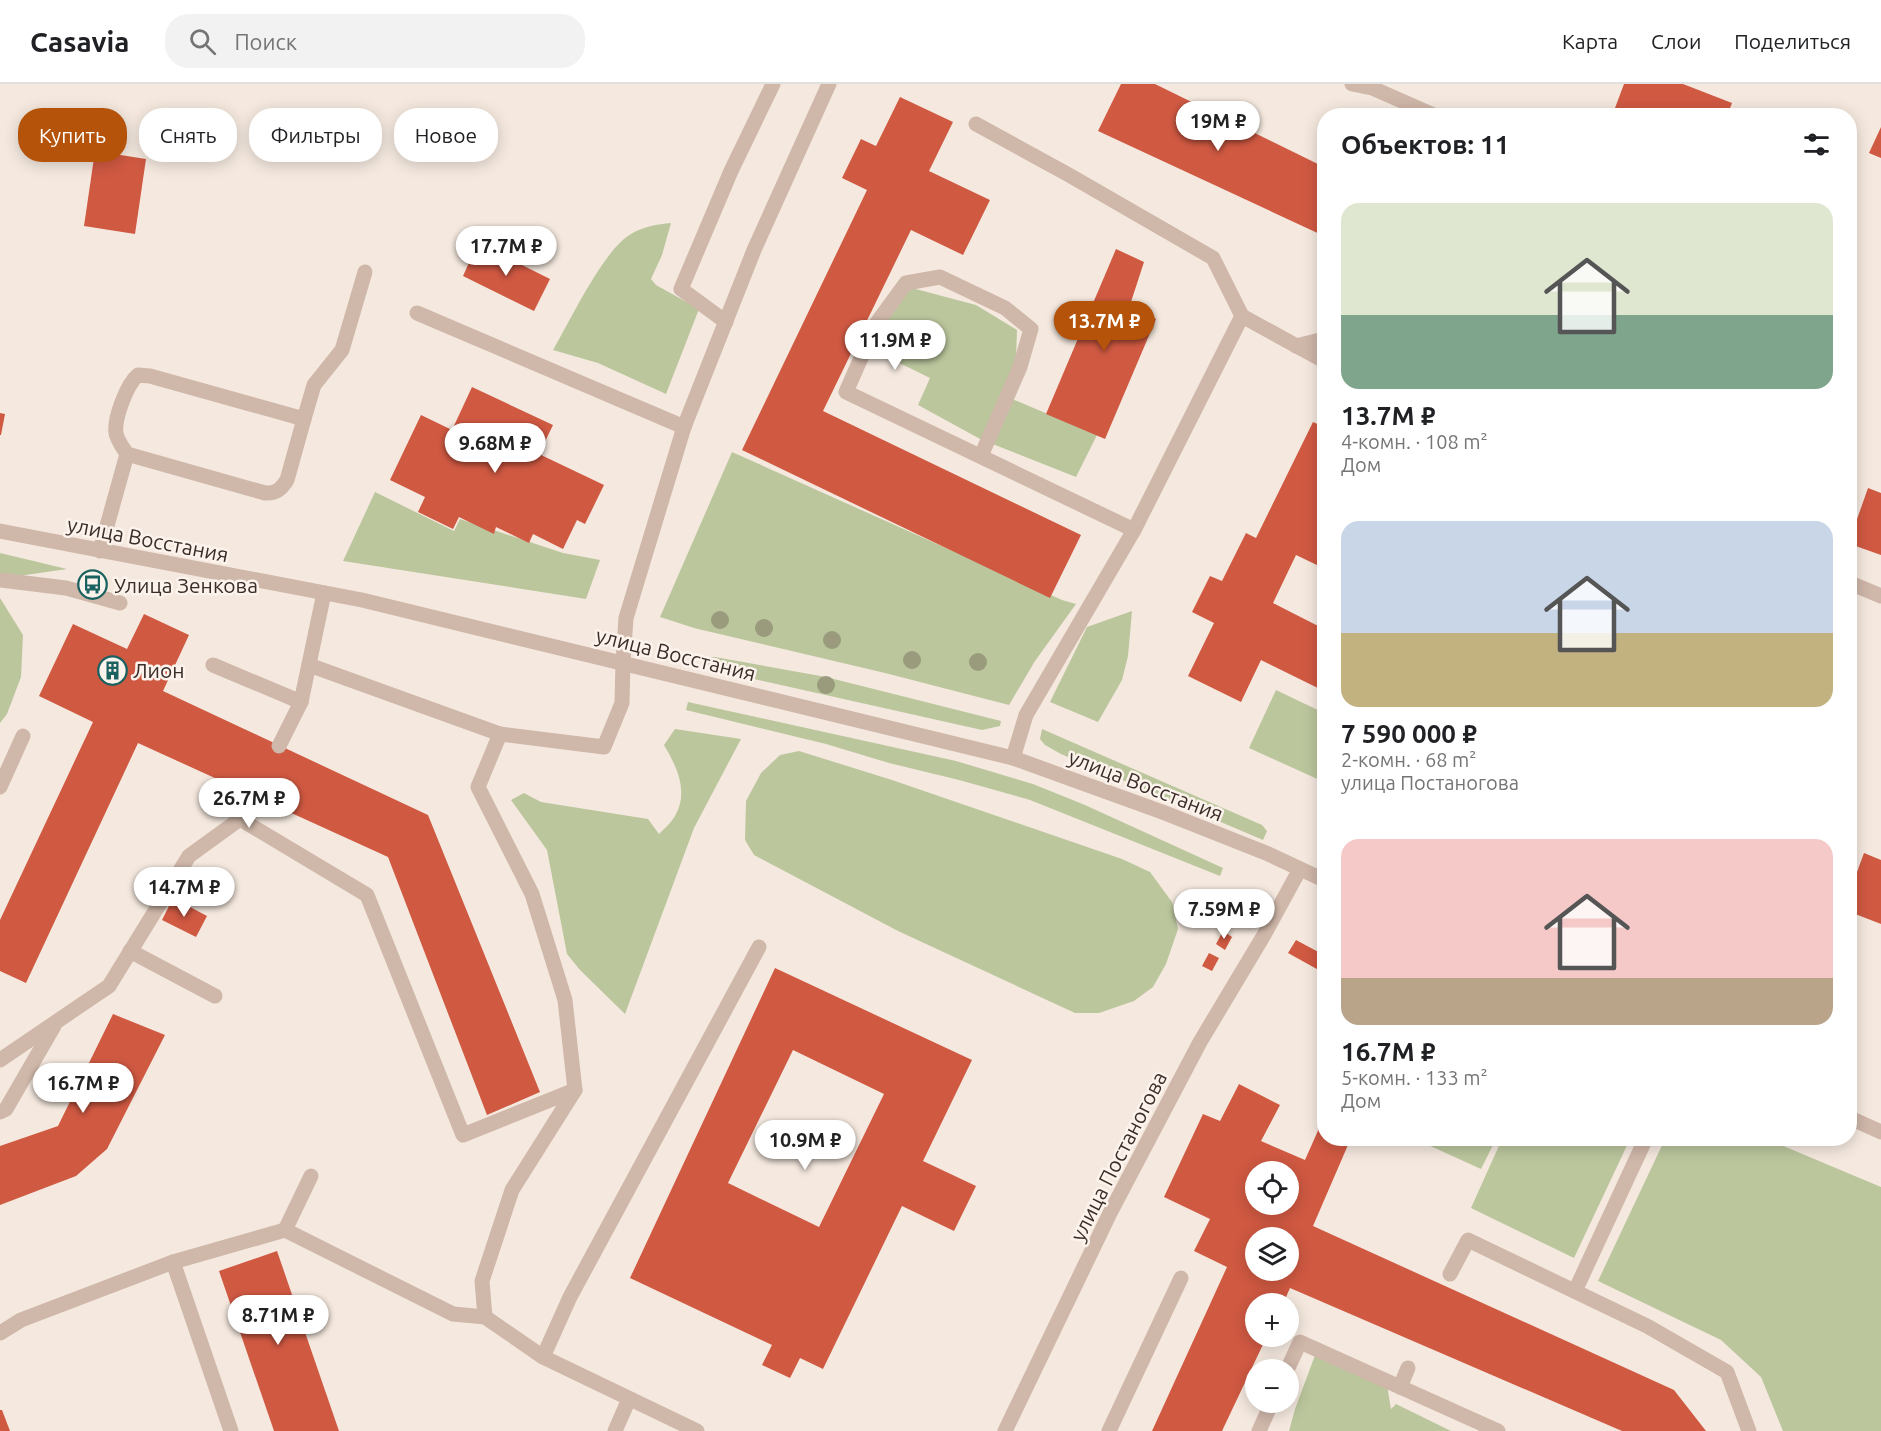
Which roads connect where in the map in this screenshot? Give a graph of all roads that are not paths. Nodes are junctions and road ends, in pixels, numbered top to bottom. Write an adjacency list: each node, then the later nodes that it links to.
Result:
1 (773, 84): 10 (street)
2 (829, 84): 10 (street)
3 (1352, 84): 4 (street)
4 (1373, 86): 5 (street)
5 (1419, 108)
6 (976, 124): 9 (street)
7 (365, 272): 14 (street)
8 (417, 313): 15 (street)
9 (1242, 316): 12 (street); 18 (street)
10 (726, 322): 15 (street)
11 (1317, 341): 12 (street)
12 (1296, 346): 13 (street)
13 (1317, 357)
14 (304, 419): 16 (street); 16 (street)
15 (684, 427): 26 (street)
16 (127, 454): 20 (street)
17 (981, 456): 17 (street); 18 (street)
18 (1134, 530): 33 (street)
19 (0, 531): 20 (street, улица Восстания)
20 (100, 551): 23 (street, улица Восстания)
21 (0, 580): 25 (street)
22 (1857, 586): 24 (street)
23 (324, 593): 26 (street, улица Восстания); 28 (street)
24 (1881, 596)
25 (120, 603)
26 (623, 662): 30 (street); 33 (street, улица Восстания)
27 (213, 665): 29 (street)
28 (309, 665): 29 (street); 30 (street)
29 (301, 702): 32 (street)
30 (500, 734): 44 (street)
31 (23, 736): 34 (street)
32 (279, 746)
33 (1013, 758): 37 (street, улица Восстания)
34 (0, 787)
35 (253, 795): 36 (street)
36 (240, 819): 40 (street); 44 (street)
37 (1300, 869): 38 (street, улица Восстания); 66 (street, улица Постаногова)
38 (1317, 877)
39 (759, 947): 57 (street)
40 (130, 951): 41 (street); 42 (street)
41 (215, 996)
42 (56, 1022): 43 (street); 45 (street)
43 (0, 1060)
44 (575, 1090): 55 (street)
45 (0, 1112)
46 (1857, 1121): 47 (street)
47 (1881, 1132)
48 (1642, 1146): 54 (street)
49 (311, 1176): 50 (street)
50 (285, 1230): 51 (street); 55 (street)
51 (173, 1262): 56 (street); 63 (street)
52 (1450, 1274): 54 (street)
53 (1180, 1278): 67 (street)
54 (1575, 1291): 70 (street)
55 (485, 1317): 57 (street)
56 (0, 1332)
57 (543, 1357): 61 (street)
58 (1292, 1359): 60 (street)
59 (1408, 1368): 60 (street)
60 (1400, 1387): 69 (street)
61 (629, 1399): 64 (street); 65 (street)
62 (1267, 1413): 68 (street)
63 (231, 1431)
64 (615, 1431)
65 (697, 1431)
66 (1005, 1431)
67 (1109, 1431)
68 (1259, 1431)
69 (1498, 1431)
70 (1749, 1431)

